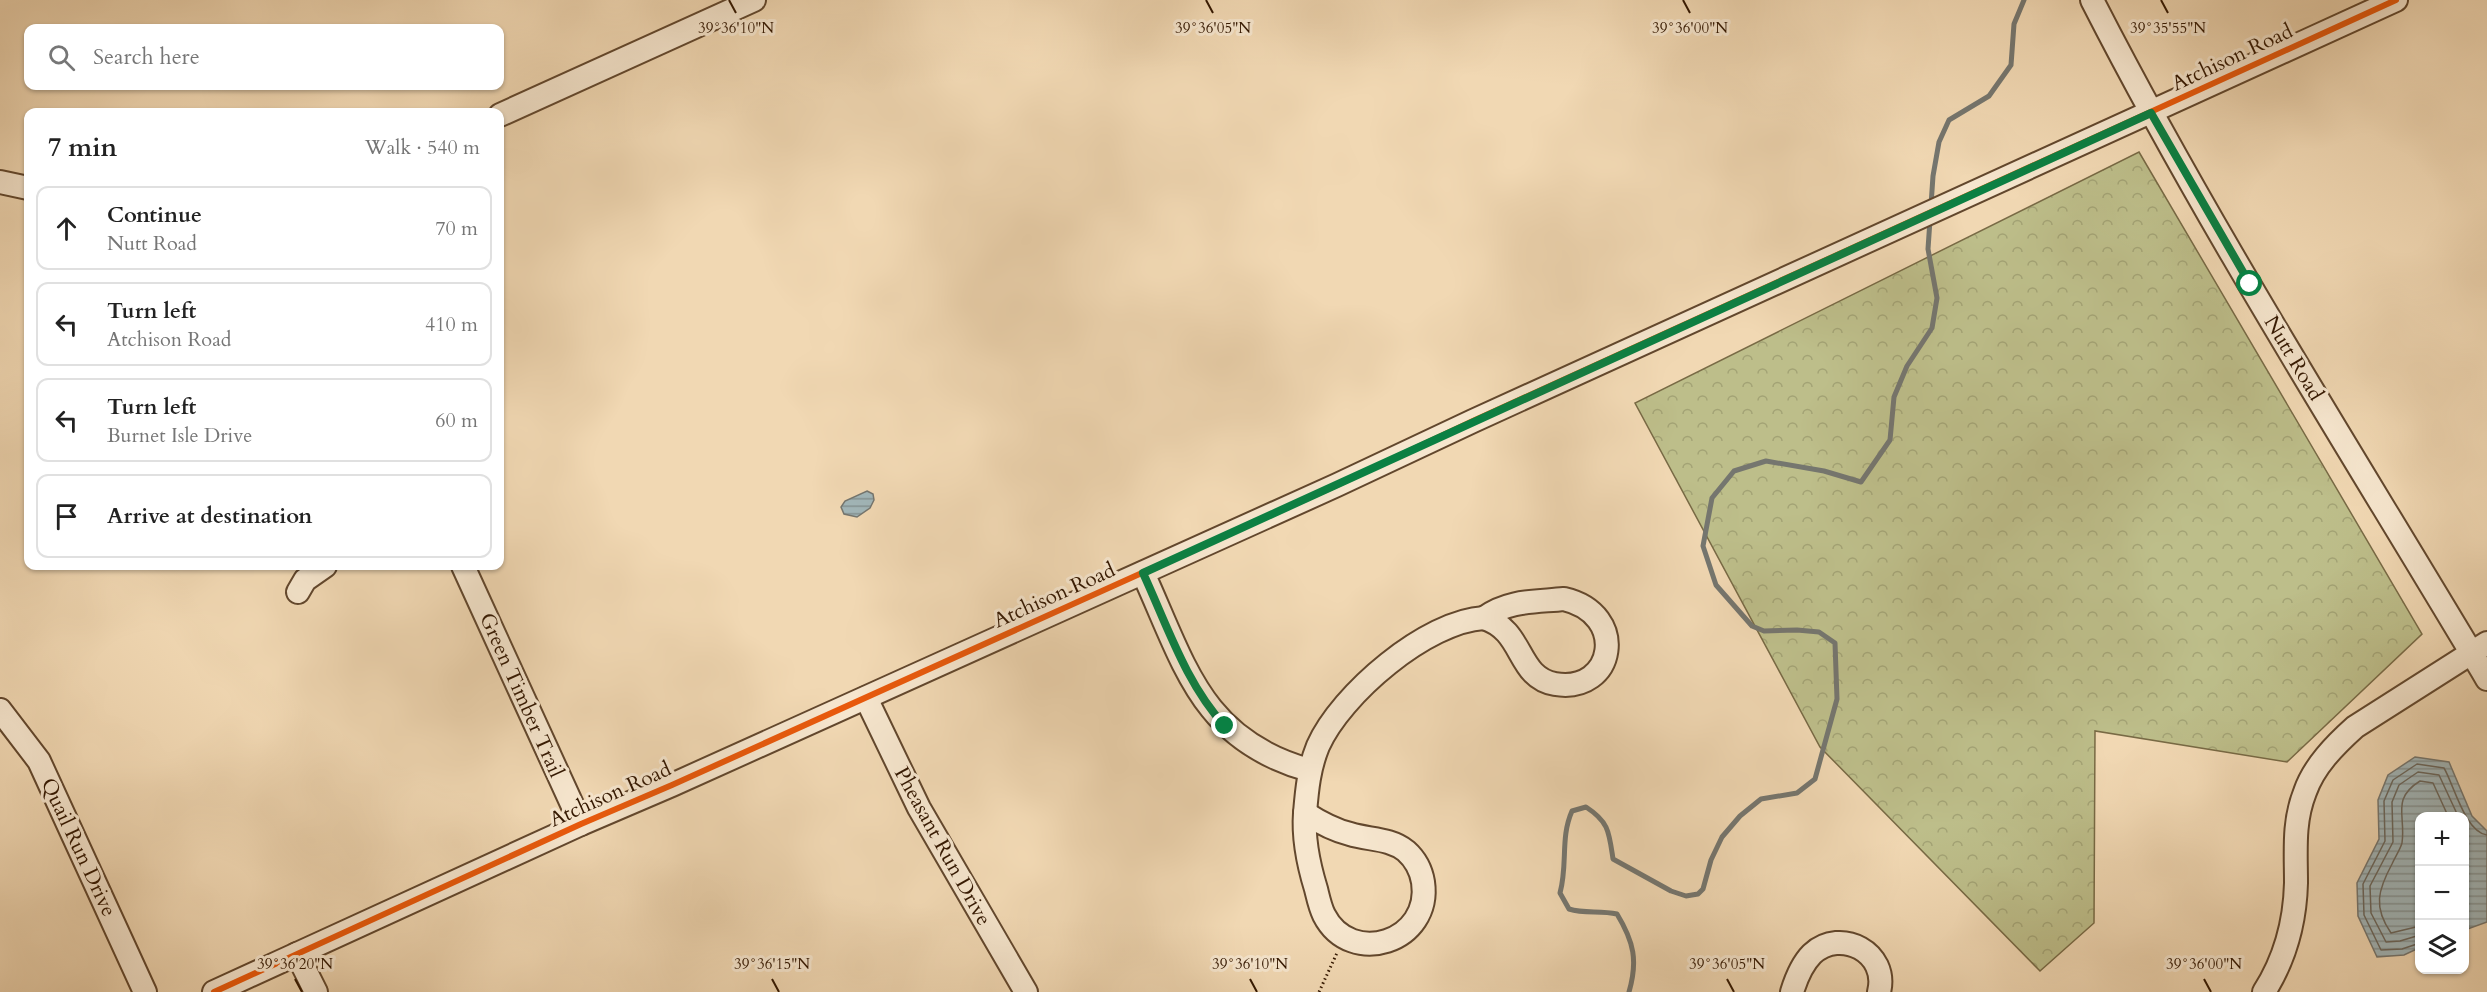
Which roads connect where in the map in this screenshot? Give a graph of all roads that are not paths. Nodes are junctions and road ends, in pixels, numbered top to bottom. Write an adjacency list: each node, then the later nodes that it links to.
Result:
1 (754, 0): 4 (street)
2 (2092, 0): 5 (street, Nutt Road)
3 (2396, 0): 5 (street, Atchison Road)
4 (504, 113)
5 (2151, 113): 10 (street, Atchison Road); 13 (street, Nutt Road)
6 (0, 182): 7 (street)
7 (24, 187)
8 (319, 570): 11 (street)
9 (466, 570): 19 (street, Green Timber Trail)
10 (1143, 573): 15 (street, Atchison Road); 17 (street)
11 (298, 592)
12 (1484, 618): 12 (street); 17 (street)
13 (2479, 648): 14 (street, Nutt Road); 27 (street)
14 (2487, 679)
15 (866, 698): 19 (street, Atchison Road); 24 (street, Pheasant Run Drive)
16 (0, 710): 21 (street, Quail Run Drive)
17 (1309, 770): 18 (street)
18 (1305, 813): 18 (street)
19 (581, 824): 20 (street, Atchison Road)
20 (297, 954): 22 (street, Atchison Road); 23 (street)
21 (145, 992)
22 (214, 992)
23 (316, 992)
24 (1026, 992)
25 (1792, 992): 26 (street)
26 (1880, 992)
27 (2264, 992)

